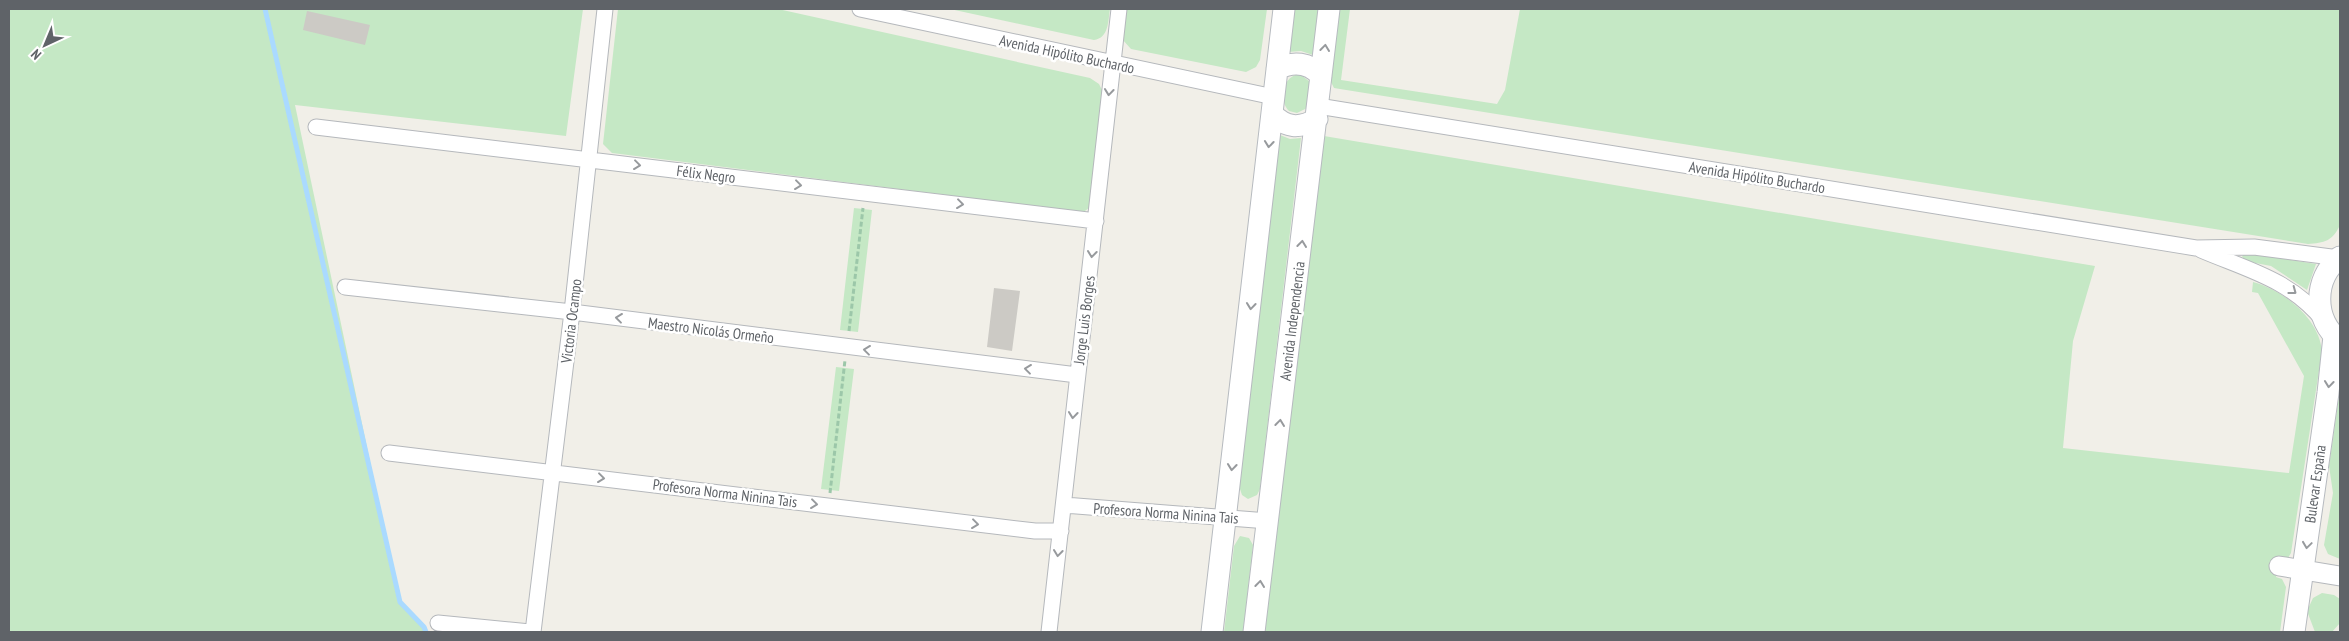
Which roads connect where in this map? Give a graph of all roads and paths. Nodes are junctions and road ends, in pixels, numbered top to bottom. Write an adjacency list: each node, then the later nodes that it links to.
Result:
1 (605, 9): 12 (street, Victoria Ocampo)
2 (860, 9): 6 (street, Avenida Hipólito Buchardo)
3 (1119, 9): 6 (street, Jorge Luis Borges)
4 (1284, 9): 7 (main road)
5 (1329, 9): 8 (main road, Avenida Independencia, one-way to 5)
6 (1112, 64): 9 (street, Avenida Hipólito Buchardo); 14 (street, Jorge Luis Borges, one-way to 14)
7 (1277, 69): 8 (main road); 9 (main road)
8 (1321, 76): 10 (main road, Avenida Independencia)
9 (1273, 106): 10 (main road); 26 (main road, one-way to 26)
10 (1318, 113): 15 (street, Avenida Hipólito Buchardo); 27 (main road, Avenida Independencia, one-way to 10)
11 (316, 127): 12 (street, Félix Negro)
12 (589, 159): 13 (street, Félix Negro, one-way to 13); 18 (street, Victoria Ocampo)
13 (865, 193): 14 (street, Félix Negro, one-way to 14); 20 (path)
14 (1096, 221): 21 (street, Jorge Luis Borges, one-way to 21)
15 (2196, 248): 16 (street, Avenida Hipólito Buchardo); 19 (street, Avenida Hipólito Buchardo, one-way to 19)
16 (2339, 258): 19 (main road, Bulevar España)
17 (345, 287): 18 (street, Maestro Nicolás Ormeño)
18 (572, 312): 20 (street, Maestro Nicolás Ormeño, one-way to 18); 23 (street, Victoria Ocampo)
19 (2333, 333): 30 (main road, Bulevar España, one-way to 30)
20 (847, 348): 21 (street, Maestro Nicolás Ormeño, one-way to 20); 25 (path)
21 (1077, 375): 24 (street, Jorge Luis Borges, one-way to 24)
22 (389, 453): 23 (street, Profesora Norma Ninina Tais)
23 (552, 472): 25 (street, Profesora Norma Ninina Tais, one-way to 25); 33 (street, Victoria Ocampo)
24 (1064, 505): 26 (street, Profesora Norma Ninina Tais); 28 (street, Jorge Luis Borges)
25 (828, 506): 28 (street, Profesora Norma Ninina Tais, one-way to 28)
26 (1227, 518): 27 (street, Profesora Norma Ninina Tais); 35 (main road)
27 (1268, 521): 36 (main road, Avenida Independencia, one-way to 27)
28 (1061, 531): 34 (street, Jorge Luis Borges, one-way to 34)
29 (2279, 566): 30 (street)
30 (2303, 570): 31 (street); 37 (main road, Bulevar España)
31 (2340, 576)
32 (438, 623): 33 (street)
33 (532, 632)
34 (1049, 632)
35 (1212, 632)
36 (1254, 632)
37 (2294, 632)

